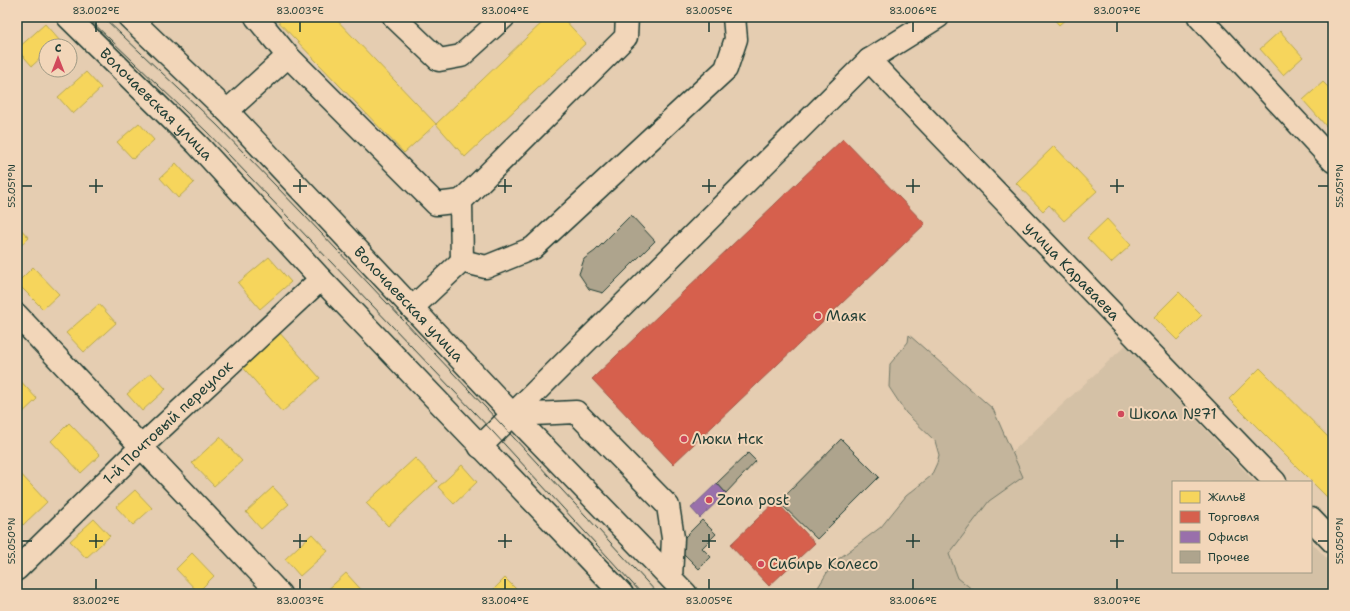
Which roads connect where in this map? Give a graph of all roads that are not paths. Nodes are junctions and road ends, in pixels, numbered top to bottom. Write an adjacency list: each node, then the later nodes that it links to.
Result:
1 (68, 17): 16 (street, Волочаевская улица)
2 (129, 17): 12 (street, Волочаевская улица)
3 (256, 17): 10 (street)
4 (394, 17): 5 (street)
5 (504, 17)
6 (627, 17): 14 (street)
7 (734, 17): 15 (street)
8 (938, 17): 11 (street)
9 (1199, 17): 13 (street)
10 (288, 56): 12 (street); 14 (street)
11 (870, 60): 19 (street); 22 (street, улица Караваева)
12 (227, 111): 17 (street, Волочаевская улица)
13 (1333, 161)
14 (461, 201): 15 (street)
15 (462, 261): 17 (street)
16 (321, 279): 20 (street, 1-й Почтовый переулок); 21 (street, Волочаевская улица)
17 (412, 308): 19 (street, Волочаевская улица)
18 (17, 316): 20 (street)
19 (513, 415): 21 (street); 26 (street, Волочаевская улица); 26 (street)
20 (142, 446): 25 (street, 1-й Почтовый переулок); 27 (street)
21 (480, 447): 28 (street, Волочаевская улица)
22 (1274, 481)
23 (1312, 521): 24 (street)
24 (1333, 542)
25 (17, 569)
26 (671, 578): 29 (street, Волочаевская улица)
27 (280, 594)
28 (622, 594)
29 (686, 594)

